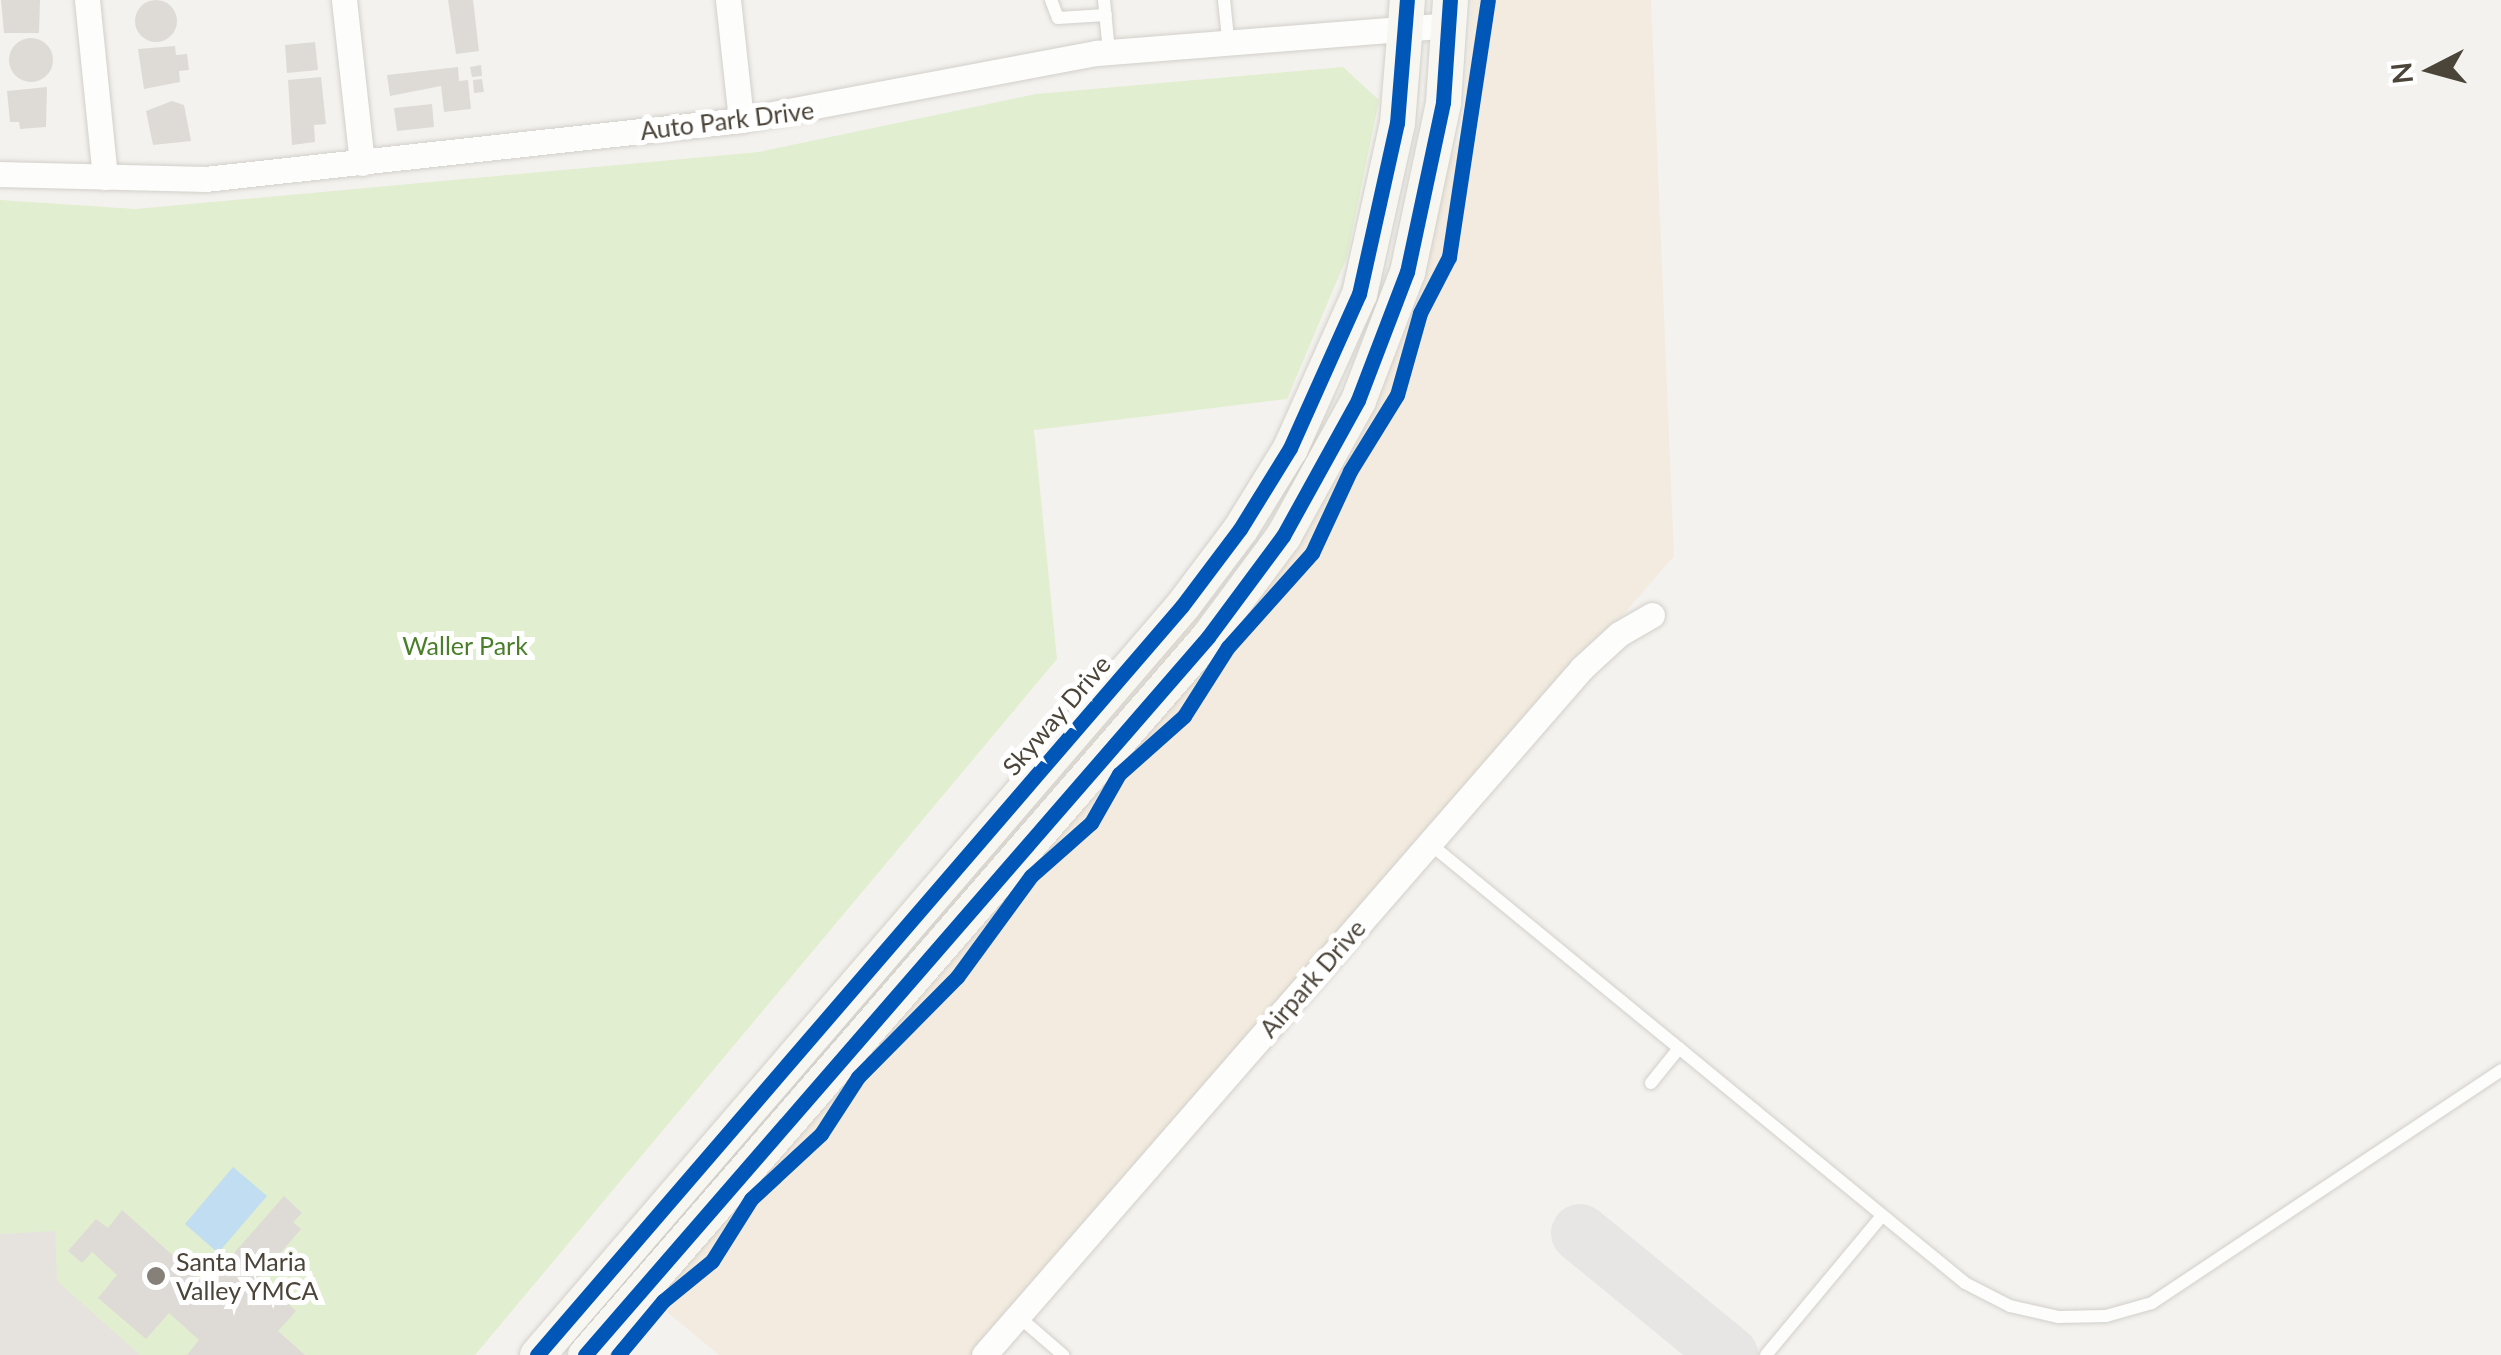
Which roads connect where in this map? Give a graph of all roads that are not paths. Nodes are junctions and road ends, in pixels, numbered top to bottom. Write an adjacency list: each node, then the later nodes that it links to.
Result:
1 (87, 0): 15 (street)
2 (344, 0): 13 (street)
3 (728, 0): 12 (street)
4 (1050, 0): 9 (lane)
5 (1104, 0): 9 (lane)
6 (1224, 0): 10 (lane)
7 (1450, 12): 8 (street, Auto Park Drive); 24 (main road)
8 (1407, 14): 10 (street, Auto Park Drive); 23 (main road, Skyway Drive)
9 (1106, 15): 11 (lane)
10 (1228, 40): 11 (street, Auto Park Drive)
11 (1109, 52): 12 (street, Auto Park Drive)
12 (741, 120): 13 (street, Auto Park Drive)
13 (362, 163): 15 (street, Auto Park Drive)
14 (0, 174): 15 (street, Auto Park Drive)
15 (105, 178)
16 (1652, 615): 17 (street, Airpark Drive)
17 (1429, 843): 18 (lane); 22 (street, Airpark Drive)
18 (1679, 1048): 20 (lane); 21 (lane)
19 (2501, 1070): 21 (lane)
20 (1651, 1083)
21 (1882, 1216): 27 (lane)
22 (1018, 1316): 25 (street, Airpark Drive); 26 (lane)
23 (537, 1355)
24 (585, 1355)
25 (984, 1355)
26 (1063, 1355)
27 (1766, 1355)

